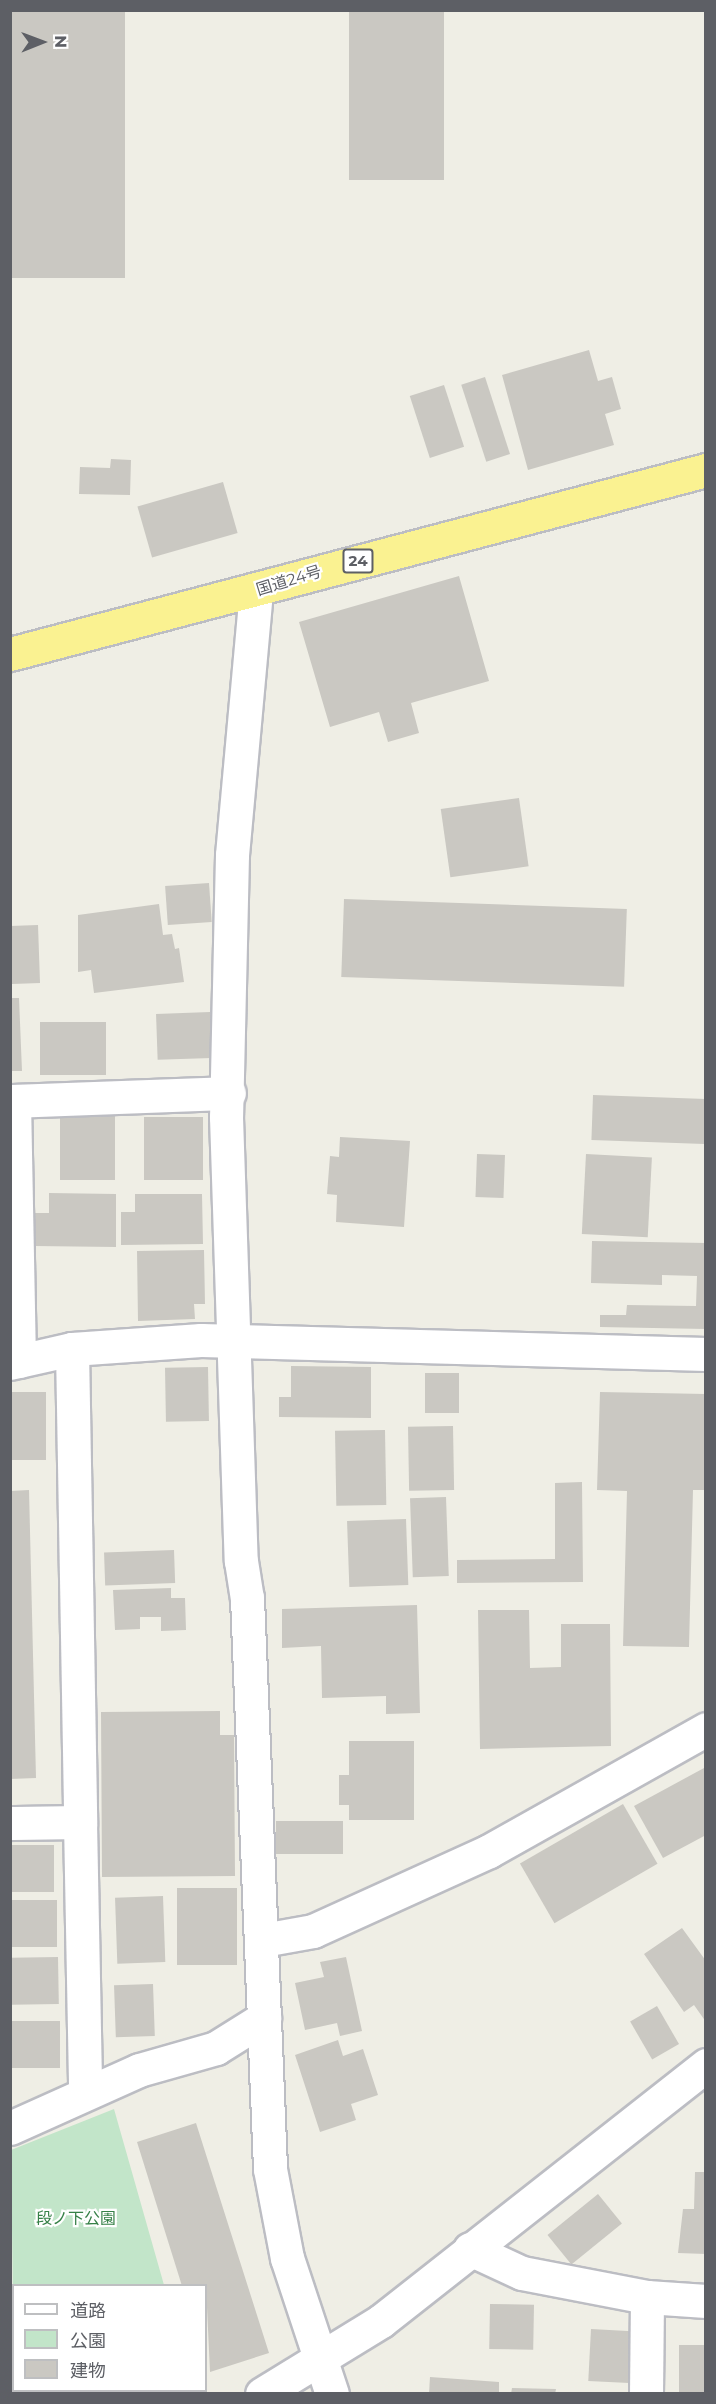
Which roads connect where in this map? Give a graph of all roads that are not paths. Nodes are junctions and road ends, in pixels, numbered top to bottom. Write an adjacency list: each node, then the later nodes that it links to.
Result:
1 (705, 470): 2 (highway, 国道24号 / 24)
2 (256, 591): 3 (highway, 国道24号 / 24); 4 (street)
3 (10, 654)
4 (229, 1093): 5 (street); 6 (street)
5 (12, 1101): 9 (street)
6 (232, 1342): 7 (street); 8 (street); 13 (street)
7 (72, 1349): 9 (street); 11 (street)
8 (705, 1354)
9 (15, 1362)
10 (705, 1729): 13 (street)
11 (80, 1822): 12 (street); 16 (street)
12 (10, 1823)
13 (263, 1941): 14 (street)
14 (264, 2018): 16 (street); 21 (street)
15 (705, 2064): 18 (street)
16 (85, 2093): 17 (street)
17 (10, 2128)
18 (470, 2249): 19 (street); 21 (street)
19 (647, 2297): 20 (street); 24 (street)
20 (705, 2301)
21 (321, 2357): 22 (street); 23 (street)
22 (262, 2394)
23 (332, 2394)
24 (646, 2394)

